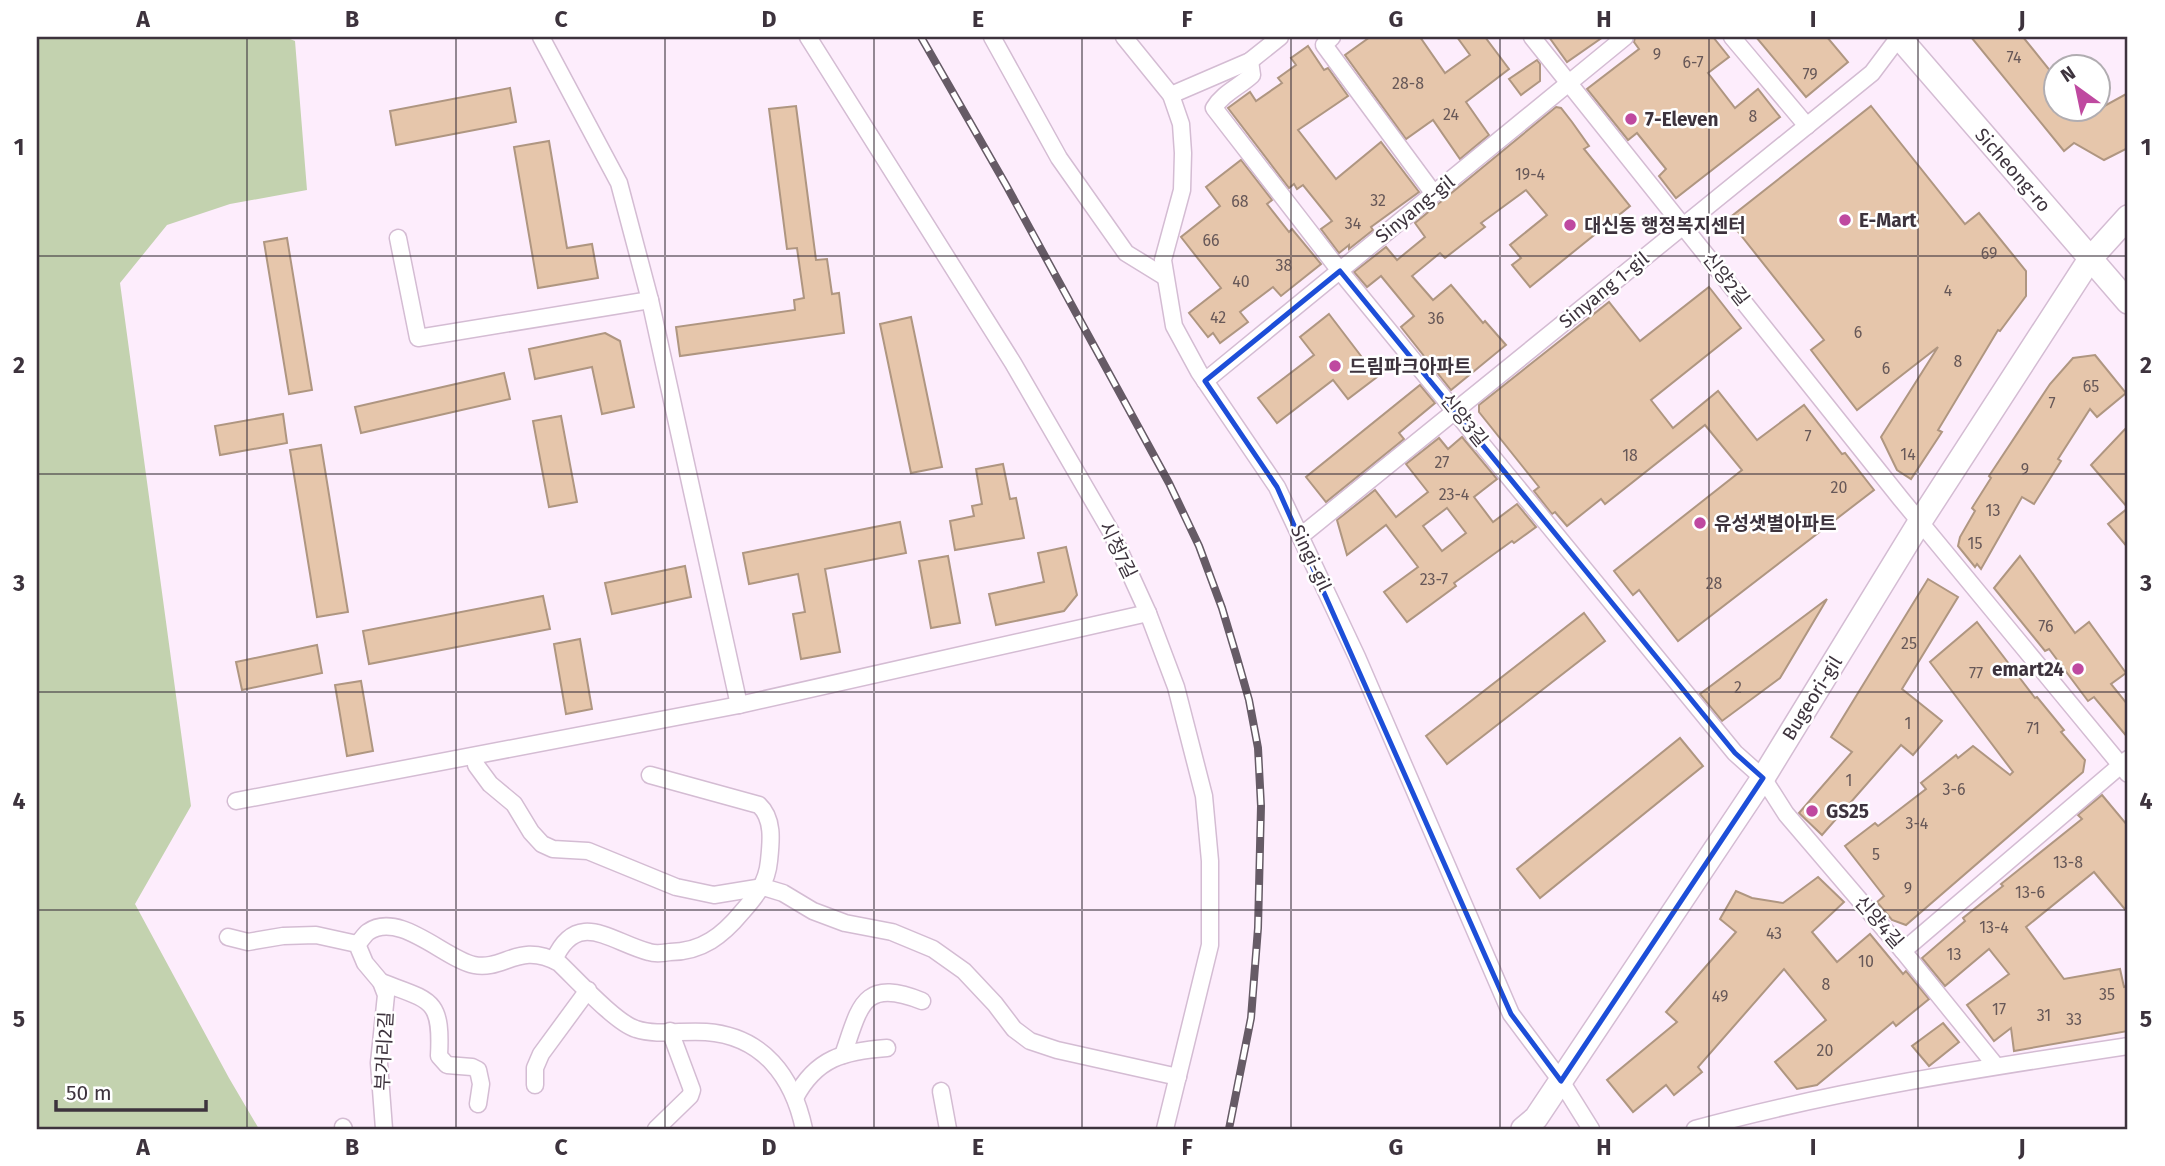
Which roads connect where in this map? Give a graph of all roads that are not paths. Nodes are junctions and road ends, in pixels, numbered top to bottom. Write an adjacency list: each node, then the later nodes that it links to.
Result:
1 (541, 37): 22 (street)
2 (808, 37): 28 (street, 시청7길)
3 (992, 37): 21 (street)
4 (1124, 37): 13 (street, Singi-gil)
5 (1280, 37): 11 (street)
6 (1332, 37): 15 (street)
7 (1532, 37): 12 (street, 신양2길)
8 (1625, 37): 12 (street, Sinyang-gil)
9 (1732, 37): 14 (street)
10 (1899, 37): 14 (street, Sinyang 1-gil); 19 (street, Sicheong-ro)
11 (1250, 61): 13 (street); 20 (street, 신양3길)
12 (1569, 83): 15 (street, Sinyang-gil); 17 (street, 신양2길)
13 (1171, 95): 21 (street, Singi-gil)
14 (1807, 126): 17 (street, Sinyang 1-gil)
15 (1434, 194): 20 (street, Sinyang-gil)
16 (2128, 216): 19 (street, Bugeori-gil)
17 (1684, 225): 25 (street, Sinyang 1-gil); 26 (street, 신양2길)
18 (398, 238): 22 (street)
19 (2090, 259): 23 (street, Sicheong-ro); 26 (street, Bugeori-gil)
20 (1340, 271): 24 (street, Sinyang-gil); 25 (street, 신양3길)
21 (1166, 277): 24 (street, Singi-gil)
22 (650, 300): 29 (street)
23 (2128, 302)
24 (1205, 381): 27 (street, Singi-gil)
25 (1455, 410): 27 (street, Sinyang 1-gil); 33 (street, 신양3길)
26 (1921, 520): 31 (street); 33 (street, Bugeori-gil)
27 (1302, 535): 49 (street, Singi-gil)
28 (1148, 613): 29 (street); 48 (street, 시청7길)
29 (739, 705): 34 (street)
30 (476, 765): 35 (street)
31 (2126, 766): 38 (street)
32 (650, 775): 35 (street)
33 (1763, 778): 38 (street, 신양4길); 49 (street, Bugeori-gil)
34 (236, 801)
35 (763, 887): 39 (street); 48 (street)
36 (228, 937): 37 (street)
37 (357, 944): 39 (street); 40 (street)
38 (1903, 950): 47 (street, 신양4길)
39 (554, 960): 41 (street)
40 (381, 982): 53 (street); 54 (street, 부거리2길)
41 (588, 990): 43 (street); 50 (street)
42 (922, 1001): 46 (street)
43 (670, 1031): 52 (street); 55 (street)
44 (2128, 1046): 47 (street)
45 (887, 1048): 46 (street)
46 (843, 1055): 52 (street)
47 (1996, 1066): 61 (street)
48 (1178, 1077): 58 (street, 시청7길)
49 (1561, 1081): 59 (street, Bugeori-gil); 60 (street, Singi-gil)
50 (535, 1084)
51 (941, 1091): 57 (street)
52 (795, 1098): 56 (street)
53 (478, 1104)
54 (384, 1129)
55 (656, 1129)
56 (804, 1129)
57 (948, 1129)
58 (1165, 1129)
59 (1522, 1129)
60 (1591, 1129)
61 (1695, 1129)

